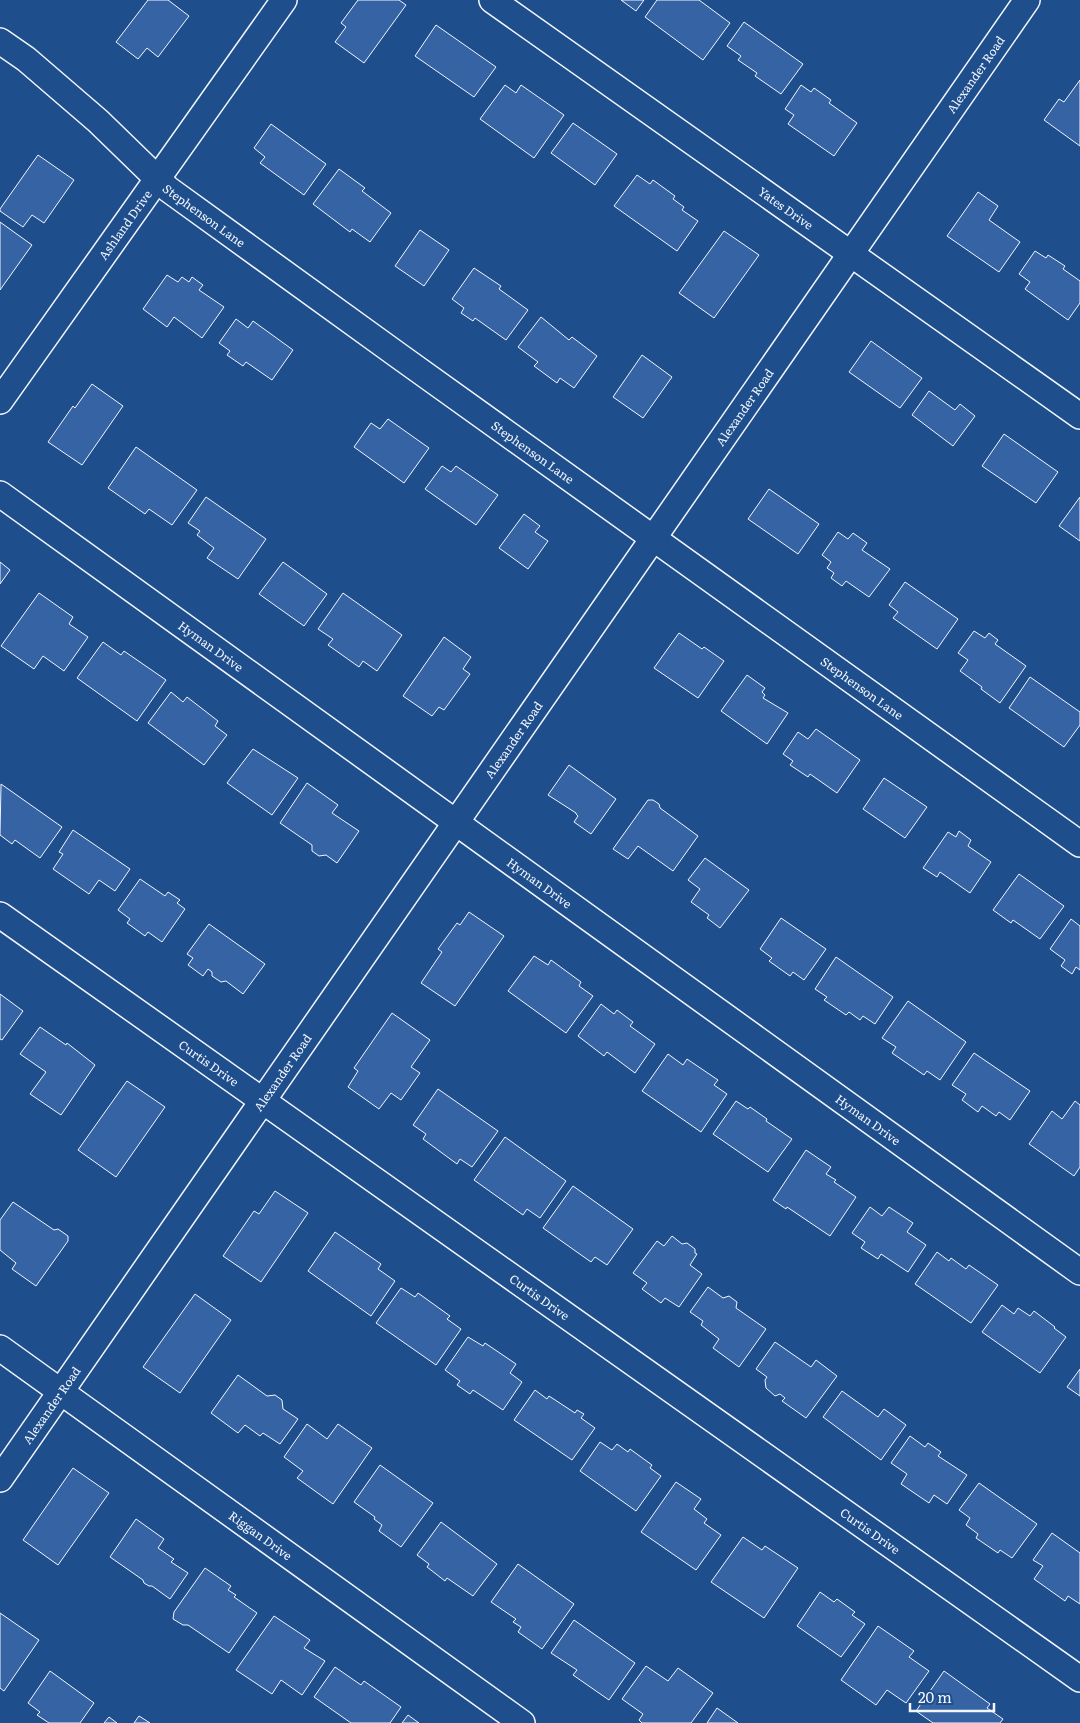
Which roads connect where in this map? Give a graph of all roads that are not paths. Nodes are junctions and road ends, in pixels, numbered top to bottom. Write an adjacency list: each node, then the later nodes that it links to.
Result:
1 (284, 0): 5 (street, Ashland Drive)
2 (492, 0): 6 (street, Yates Drive)
3 (1027, 0): 6 (street, Alexander Road)
4 (0, 41): 5 (street, Stephenson Lane)
5 (158, 180): 7 (street, Ashland Drive); 10 (street, Stephenson Lane)
6 (851, 254): 8 (street, Yates Drive); 10 (street, Alexander Road)
7 (0, 401)
8 (1080, 416)
9 (0, 494): 11 (street, Hyman Drive)
10 (654, 537): 11 (street, Alexander Road); 12 (street, Stephenson Lane)
11 (456, 823): 14 (street, Alexander Road); 15 (street, Hyman Drive)
12 (1080, 844)
13 (0, 915): 14 (street, Curtis Drive)
14 (263, 1101): 17 (street, Alexander Road); 19 (street, Curtis Drive)
15 (1080, 1272)
16 (0, 1348): 17 (street, Riggan Drive)
17 (60, 1392): 18 (street, Alexander Road); 20 (street, Riggan Drive)
18 (0, 1479)
19 (1080, 1679)
20 (522, 1723)

